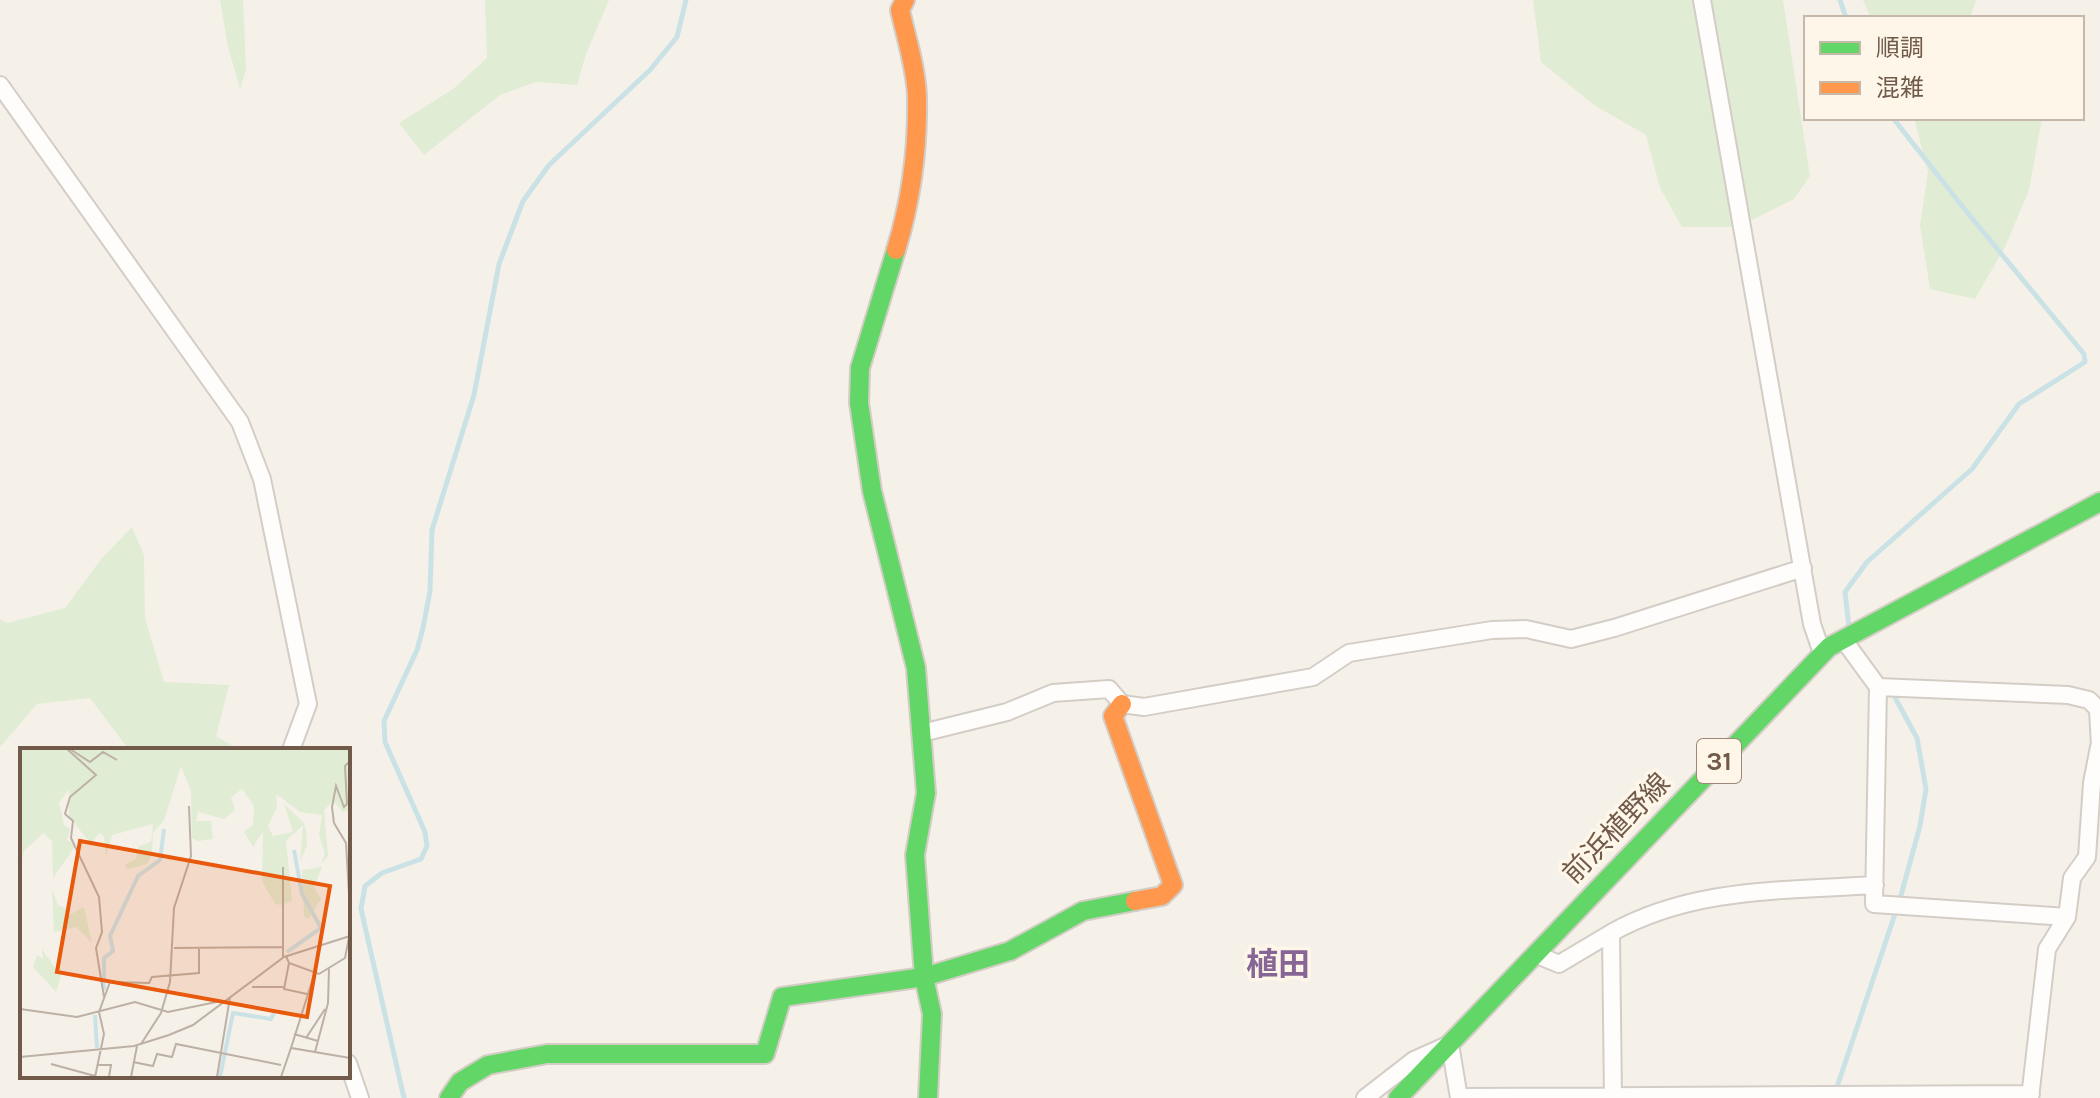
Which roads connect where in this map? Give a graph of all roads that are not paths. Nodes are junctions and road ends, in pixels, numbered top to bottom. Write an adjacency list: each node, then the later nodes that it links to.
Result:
1 (905, 0): 10 (street)
2 (1702, 0): 5 (street)
3 (0, 85): 12 (street)
4 (2100, 502): 6 (street, 前浜植野線 / 31)
5 (1803, 568): 7 (street); 9 (street)
6 (1843, 639): 7 (street, 前浜植野線 / 31); 8 (street)
7 (1822, 653): 16 (street, 前浜植野線 / 31)
8 (1878, 687): 11 (street); 13 (street)
9 (1122, 704): 10 (street); 17 (street)
10 (922, 733): 17 (street)
11 (2100, 747): 14 (street)
12 (292, 748)
13 (1875, 885): 14 (street); 15 (street)
14 (2067, 917): 20 (street)
15 (1611, 933): 16 (street); 27 (street)
16 (1535, 954): 18 (street, 前浜植野線 / 31)
17 (924, 977): 23 (street); 24 (street)
18 (1450, 1044): 21 (street); 25 (street); 26 (street, 前浜植野線 / 31)
19 (350, 1069): 22 (street)
20 (2031, 1096): 27 (street)
21 (1459, 1097): 27 (street)
22 (360, 1098)
23 (449, 1098)
24 (928, 1098)
25 (1365, 1098)
26 (1398, 1098)
27 (1613, 1098)

